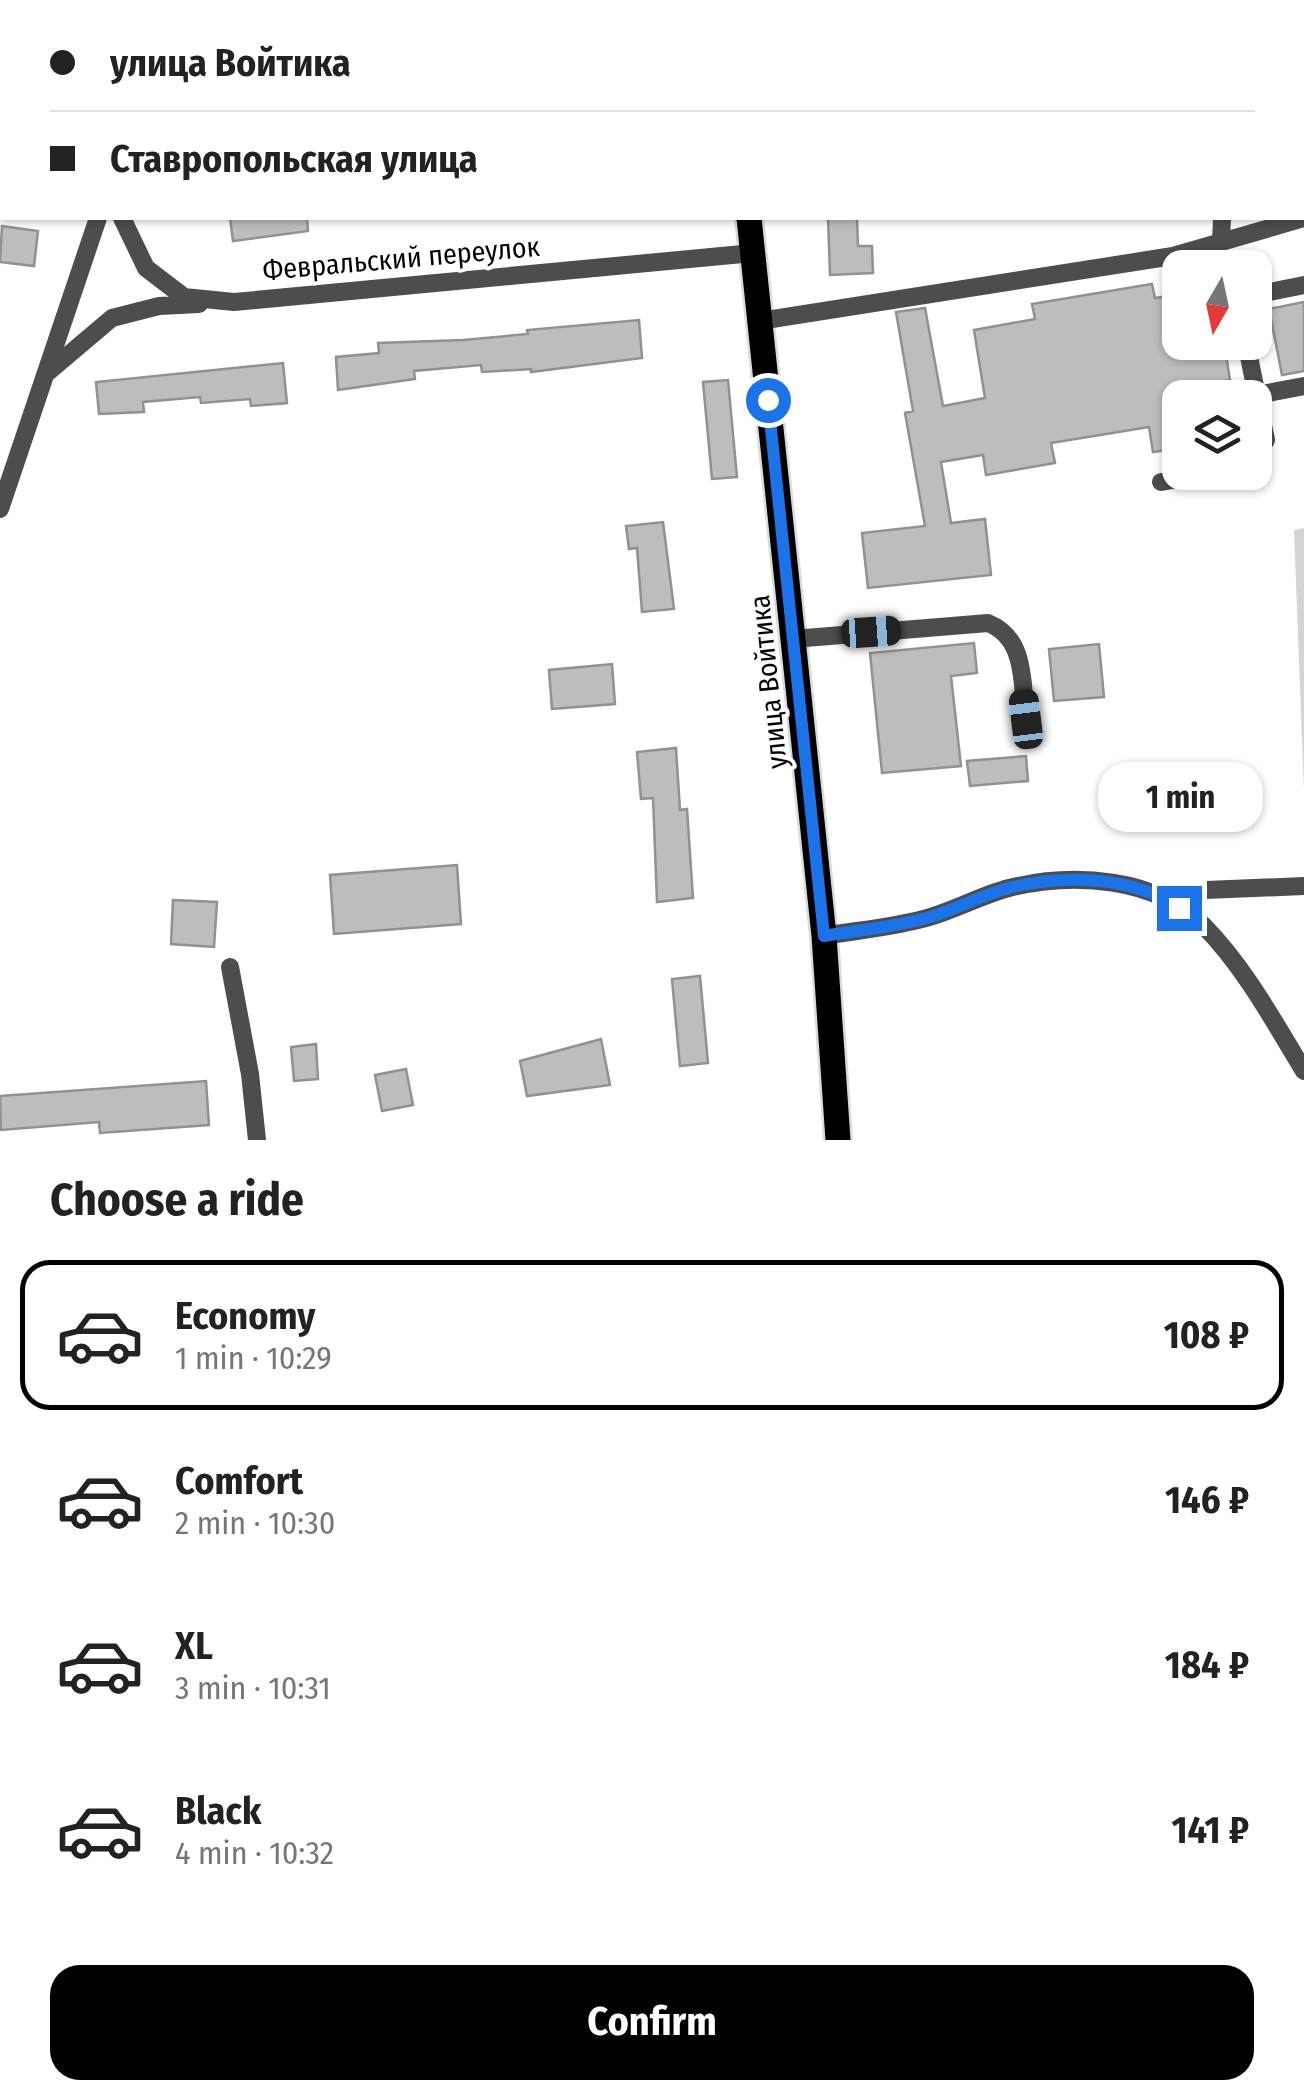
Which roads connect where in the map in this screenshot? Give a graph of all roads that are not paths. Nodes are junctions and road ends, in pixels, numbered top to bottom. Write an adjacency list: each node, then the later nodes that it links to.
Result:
1 (97, 220): 14 (street)
2 (123, 220): 12 (street, Февральский переулок)
3 (750, 220): 8 (main road, улица Войтика)
4 (1222, 220): 6 (street)
5 (1297, 220): 6 (street)
6 (1220, 242): 7 (street)
7 (1193, 250)
8 (753, 252): 12 (street, Февральский переулок); 13 (main road, улица Войтика)
9 (1162, 258): 13 (street)
10 (1304, 285): 11 (street)
11 (1272, 292)
12 (234, 302): 14 (street, Февральский переулок)
13 (760, 321): 18 (main road, улица Войтика)
14 (46, 373): 17 (street)
15 (1304, 386): 16 (street)
16 (1272, 392)
17 (0, 510)
18 (794, 639): 19 (street); 22 (main road, улица Войтика)
19 (1026, 719)
20 (1304, 886): 21 (street)
21 (1157, 892): 22 (street); 24 (street)
22 (824, 936): 26 (main road, улица Войтика)
23 (230, 966): 25 (street)
24 (1304, 1070)
25 (258, 1140)
26 (838, 1140)

